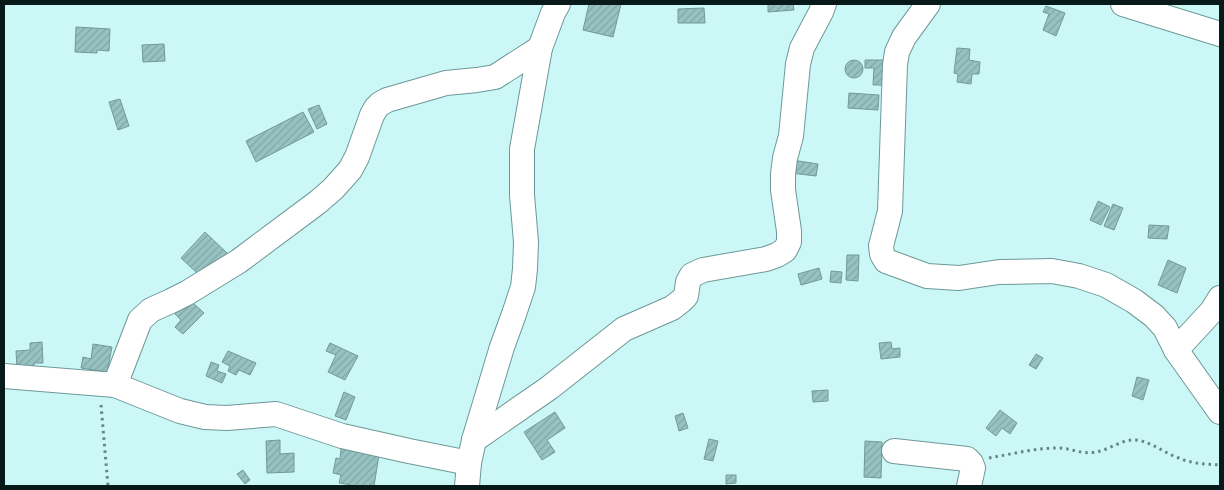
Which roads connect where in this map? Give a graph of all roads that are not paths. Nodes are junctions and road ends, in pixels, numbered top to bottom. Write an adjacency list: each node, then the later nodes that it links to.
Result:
1 (558, 4): 6 (street)
2 (824, 4): 12 (street)
3 (928, 4): 8 (street)
4 (1123, 4): 5 (street)
5 (1220, 34)
6 (540, 48): 10 (street); 12 (street)
7 (1220, 298): 8 (street)
8 (1176, 350): 11 (street)
9 (4, 376): 10 (street)
10 (107, 384): 14 (street)
11 (1220, 412)
12 (474, 440): 14 (street)
13 (894, 451): 16 (street)
14 (469, 463): 15 (street)
15 (467, 486)
16 (969, 486)

